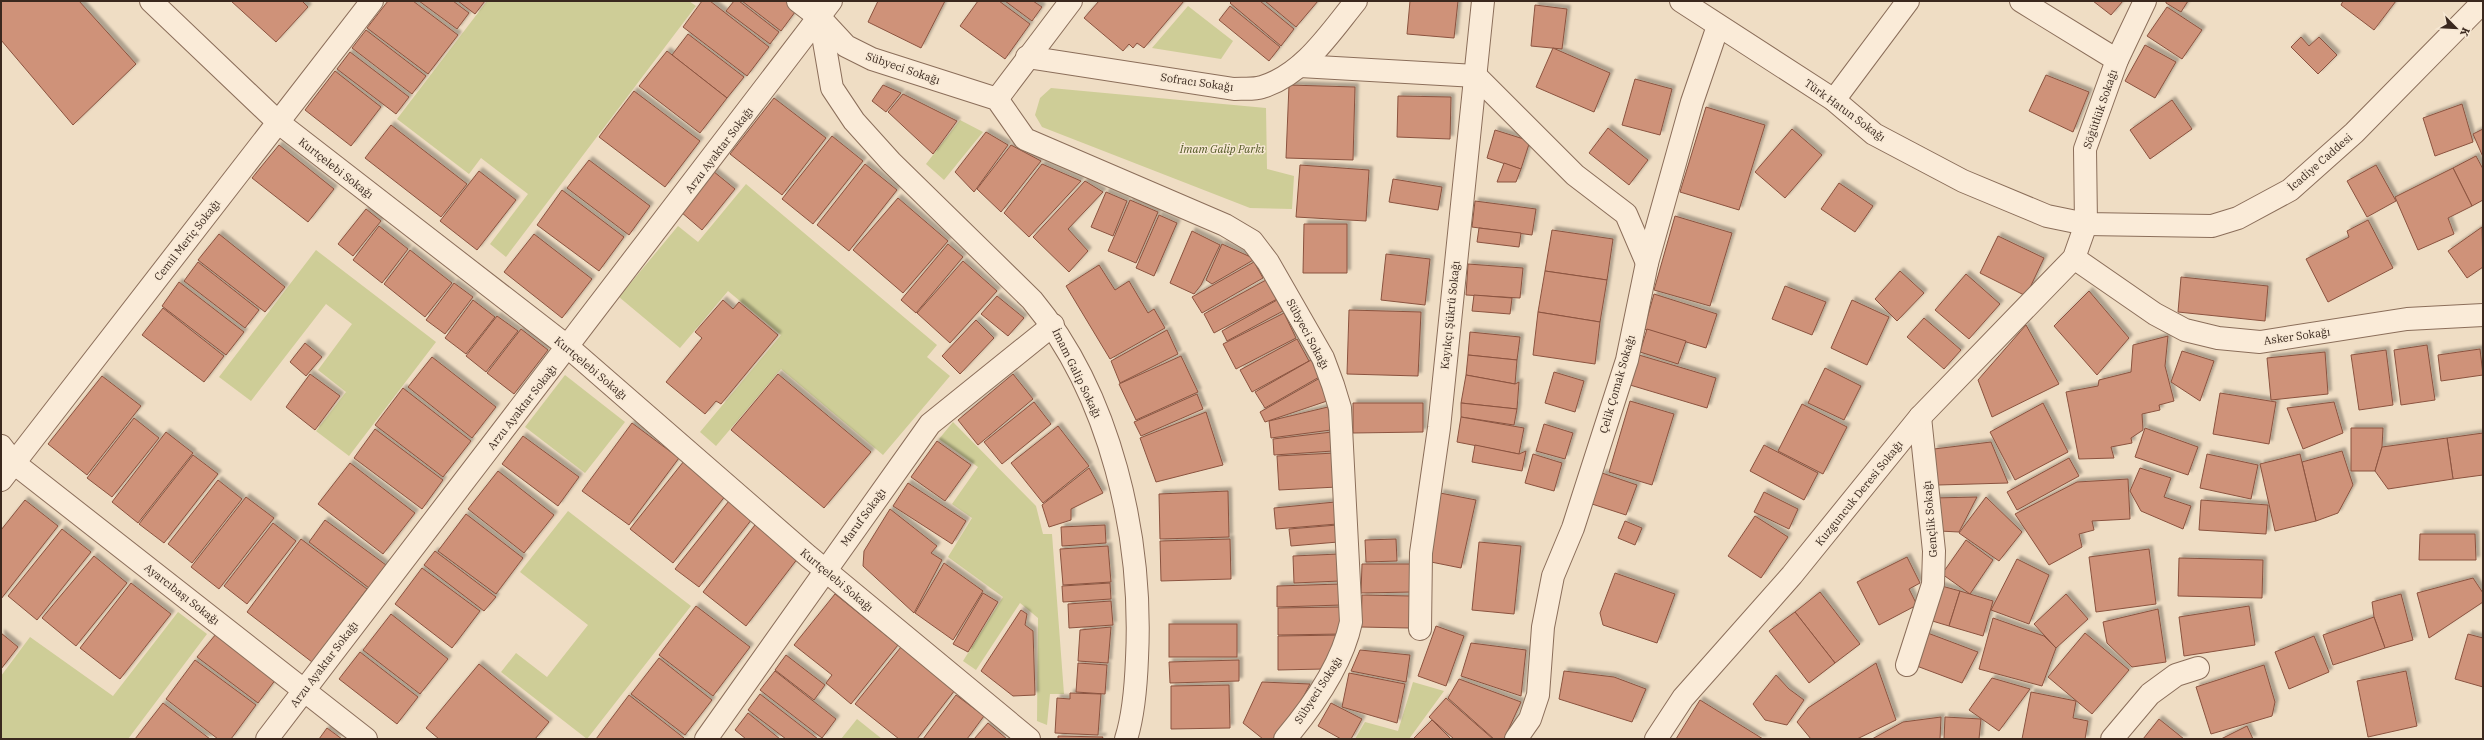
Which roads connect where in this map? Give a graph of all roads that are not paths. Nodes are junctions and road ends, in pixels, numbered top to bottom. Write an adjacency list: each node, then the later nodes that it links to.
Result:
1 (151, 1): 20 (street, Kurtçelebi Sokağı)
2 (372, 1): 20 (street, Cemil Meriç Sokağı)
3 (798, 1): 12 (street, Sübyeci Sokağı)
4 (1071, 1): 14 (street)
5 (1356, 1): 16 (street, Sofracı Sokağı)
6 (1483, 1): 17 (street, Kayıkçı Şükrü Sokağı)
7 (1681, 1): 13 (street, Türk Hatun Sokağı)
8 (1908, 1): 19 (street)
9 (2021, 1): 15 (street)
10 (2144, 1): 15 (street, Söğütlük Sokağı)
11 (2483, 2): 21 (street, İcadiye Caddesi)
12 (825, 10): 18 (street, Sübyeci Sokağı); 25 (street, İmam Galip Sokağı); 26 (street, Arzu Ayaktar Sokağı)
13 (1718, 26): 19 (street, Türk Hatun Sokağı); 23 (street, Çelik Çomak Sokağı)
14 (1027, 57): 16 (street, Sofracı Sokağı); 18 (street)
15 (2117, 60): 21 (street, Söğütlük Sokağı)
16 (1300, 66): 17 (street)
17 (1476, 76): 23 (street); 30 (street, Kayıkçı Şükrü Sokağı)
18 (997, 99): 39 (street, Sübyeci Sokağı)
19 (1834, 100): 21 (street, Türk Hatun Sokağı)
20 (279, 123): 26 (street, Kurtçelebi Sokağı); 28 (street, Cemil Meriç Sokağı)
21 (2086, 224): 22 (street)
22 (2074, 258): 24 (street, Asker Sokağı); 27 (street, Kuzguncuk Deresi Sokağı)
23 (1647, 264): 40 (street, Çelik Çomak Sokağı)
24 (2483, 316)
25 (1053, 325): 29 (street, Maruf Sokağı); 38 (street, İmam Galip Sokağı)
26 (568, 347): 29 (street, Kurtçelebi Sokağı); 33 (street, Arzu Ayaktar Sokağı)
27 (1920, 417): 31 (street, Gençlik Sokağı); 41 (street, Kuzguncuk Deresi Sokağı)
28 (5, 463): 33 (street, Ayarcıbaşı Sokağı)
29 (825, 570): 36 (street, Maruf Sokağı); 37 (street, Kurtçelebi Sokağı)
30 (1420, 629)
31 (1907, 665)
32 (2198, 668): 42 (street)
33 (304, 690): 34 (street, Arzu Ayaktar Sokağı); 35 (street, Ayarcıbaşı Sokağı)
34 (267, 739)
35 (366, 739)
36 (706, 739)
37 (1029, 739)
38 (1126, 739)
39 (1285, 739)
40 (1516, 739)
41 (1656, 739)
42 (2112, 739)

